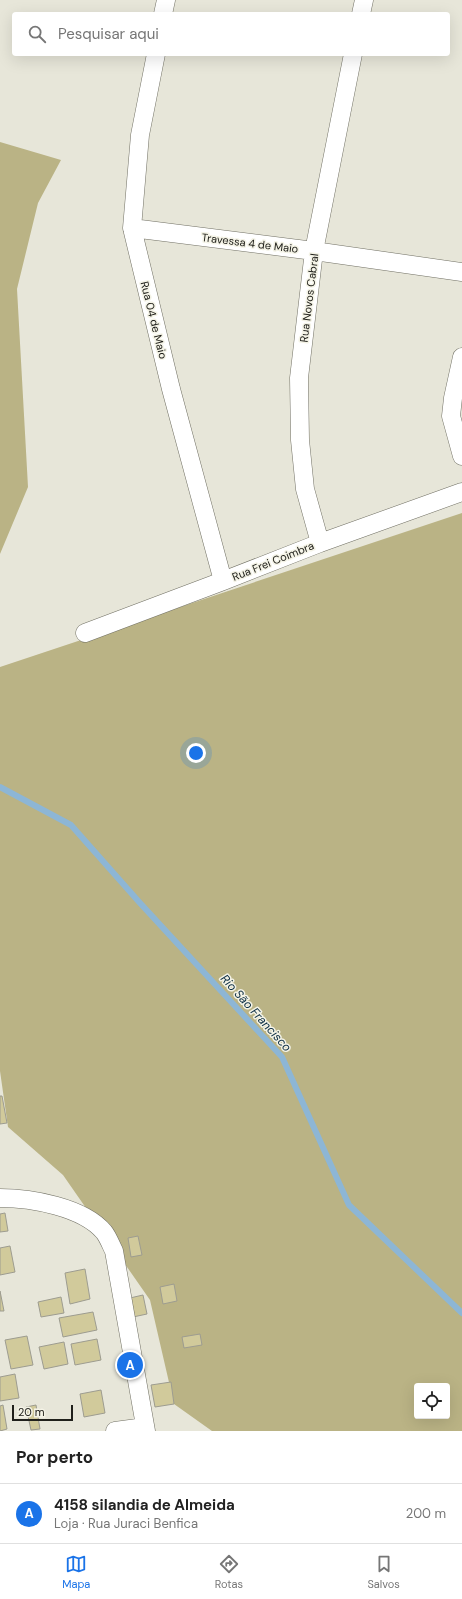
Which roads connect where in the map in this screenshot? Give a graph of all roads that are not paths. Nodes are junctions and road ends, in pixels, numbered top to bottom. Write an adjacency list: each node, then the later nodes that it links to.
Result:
1 (166, 0): 3 (street)
2 (364, 0): 4 (street)
3 (163, 12)
4 (361, 12)
5 (156, 56): 7 (street, Rua 04 de Maio)
6 (353, 56): 8 (street, Rua Novos Cabral)
7 (132, 228): 8 (street, Travessa 4 de Maio); 14 (street, Rua 04 de Maio)
8 (314, 251): 9 (street, Travessa 4 de Maio); 13 (street, Rua Novos Cabral)
9 (462, 272)
10 (462, 357): 11 (street)
11 (462, 456)
12 (462, 492): 13 (street, Rua Frei Coimbra)
13 (320, 543): 14 (street, Rua Frei Coimbra)
14 (223, 581): 15 (street, Rua Frei Coimbra)
15 (85, 633)
16 (0, 1198): 17 (street)
17 (146, 1429): 18 (street)
18 (115, 1431)

